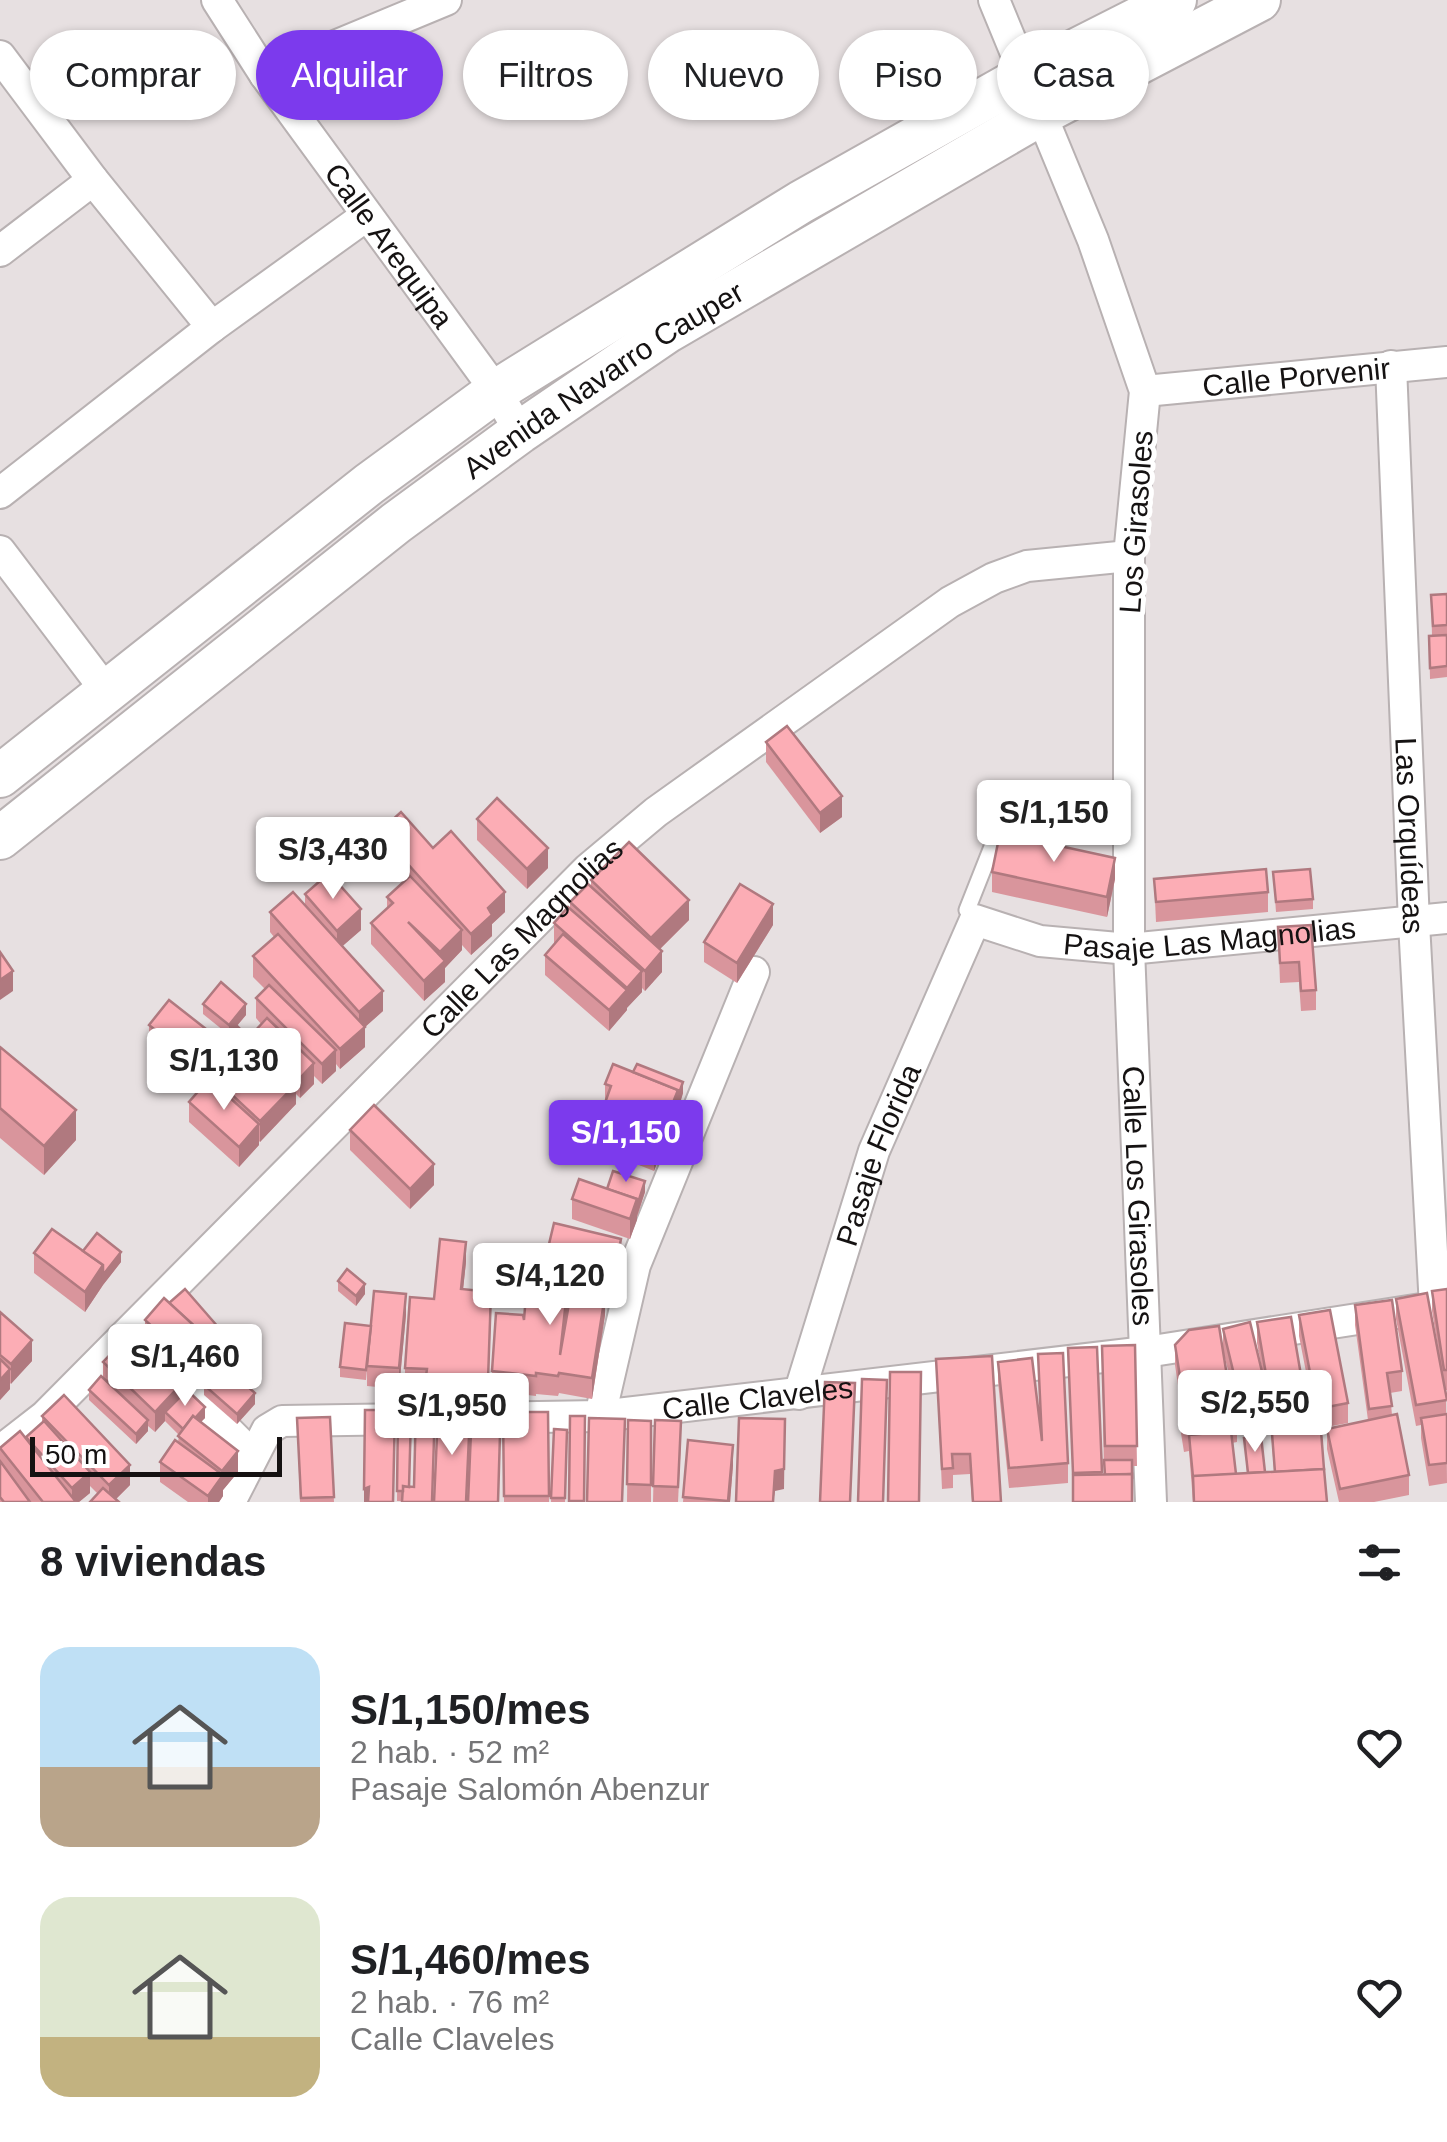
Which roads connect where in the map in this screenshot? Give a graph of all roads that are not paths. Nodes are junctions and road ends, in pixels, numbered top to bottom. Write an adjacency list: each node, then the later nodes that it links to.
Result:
1 (218, 0): 11 (street, Calle Arequipa)
2 (446, 0): 6 (street)
3 (994, 0): 7 (street, Los Girasoles)
4 (1259, 0): 9 (street, Avenida Navarro Cauper)
5 (1147, 6): 8 (street)
6 (373, 30)
7 (1006, 30)
8 (1116, 30)
9 (1149, 46)
10 (0, 56): 16 (street)
11 (256, 62)
12 (997, 112): 22 (street)
13 (997, 118): 24 (street, Avenida Navarro Cauper)
14 (297, 120): 17 (street, Calle Arequipa)
15 (1043, 120): 23 (street, Los Girasoles)
16 (93, 180): 18 (street); 19 (street)
17 (366, 216): 19 (street); 22 (street, Calle Arequipa)
18 (0, 250)
19 (212, 327): 25 (street)
20 (1447, 362): 21 (street, Calle Porvenir)
21 (1391, 366): 23 (street, Calle Porvenir); 34 (street, Las Orquídeas)
22 (496, 391): 24 (street, Calle Arequipa); 28 (street)
23 (1146, 391): 27 (street, Los Girasoles)
24 (520, 432): 31 (street, Avenida Navarro Cauper)
25 (0, 493)
26 (0, 551): 28 (street)
27 (1129, 556): 35 (street, Los Girasoles); 38 (street, Calle Las Magnolias)
28 (108, 692): 29 (street)
29 (0, 776)
30 (1005, 814): 33 (lane)
31 (0, 838)
32 (1447, 918): 34 (street, Pasaje Las Magnolias)
33 (974, 920): 35 (street, Pasaje Las Magnolias); 40 (street, Pasaje Florida)
34 (1414, 922): 35 (street, Pasaje Las Magnolias); 37 (street, Las Orquídeas)
35 (1128, 949): 39 (street, Calle Los Girasoles)
36 (754, 972): 41 (street)
37 (1441, 1306): 39 (street, Calle Claveles)
38 (130, 1332): 42 (street, Calle Las Magnolias); 43 (street)
39 (1146, 1352): 40 (street, Calle Claveles); 45 (street, Calle Los Girasoles)
40 (799, 1394): 41 (street, Calle Claveles)
41 (600, 1416): 43 (street, Calle Claveles)
42 (0, 1451)
43 (252, 1455): 44 (street, Calle Claveles)
44 (230, 1502)
45 (1151, 1502)

